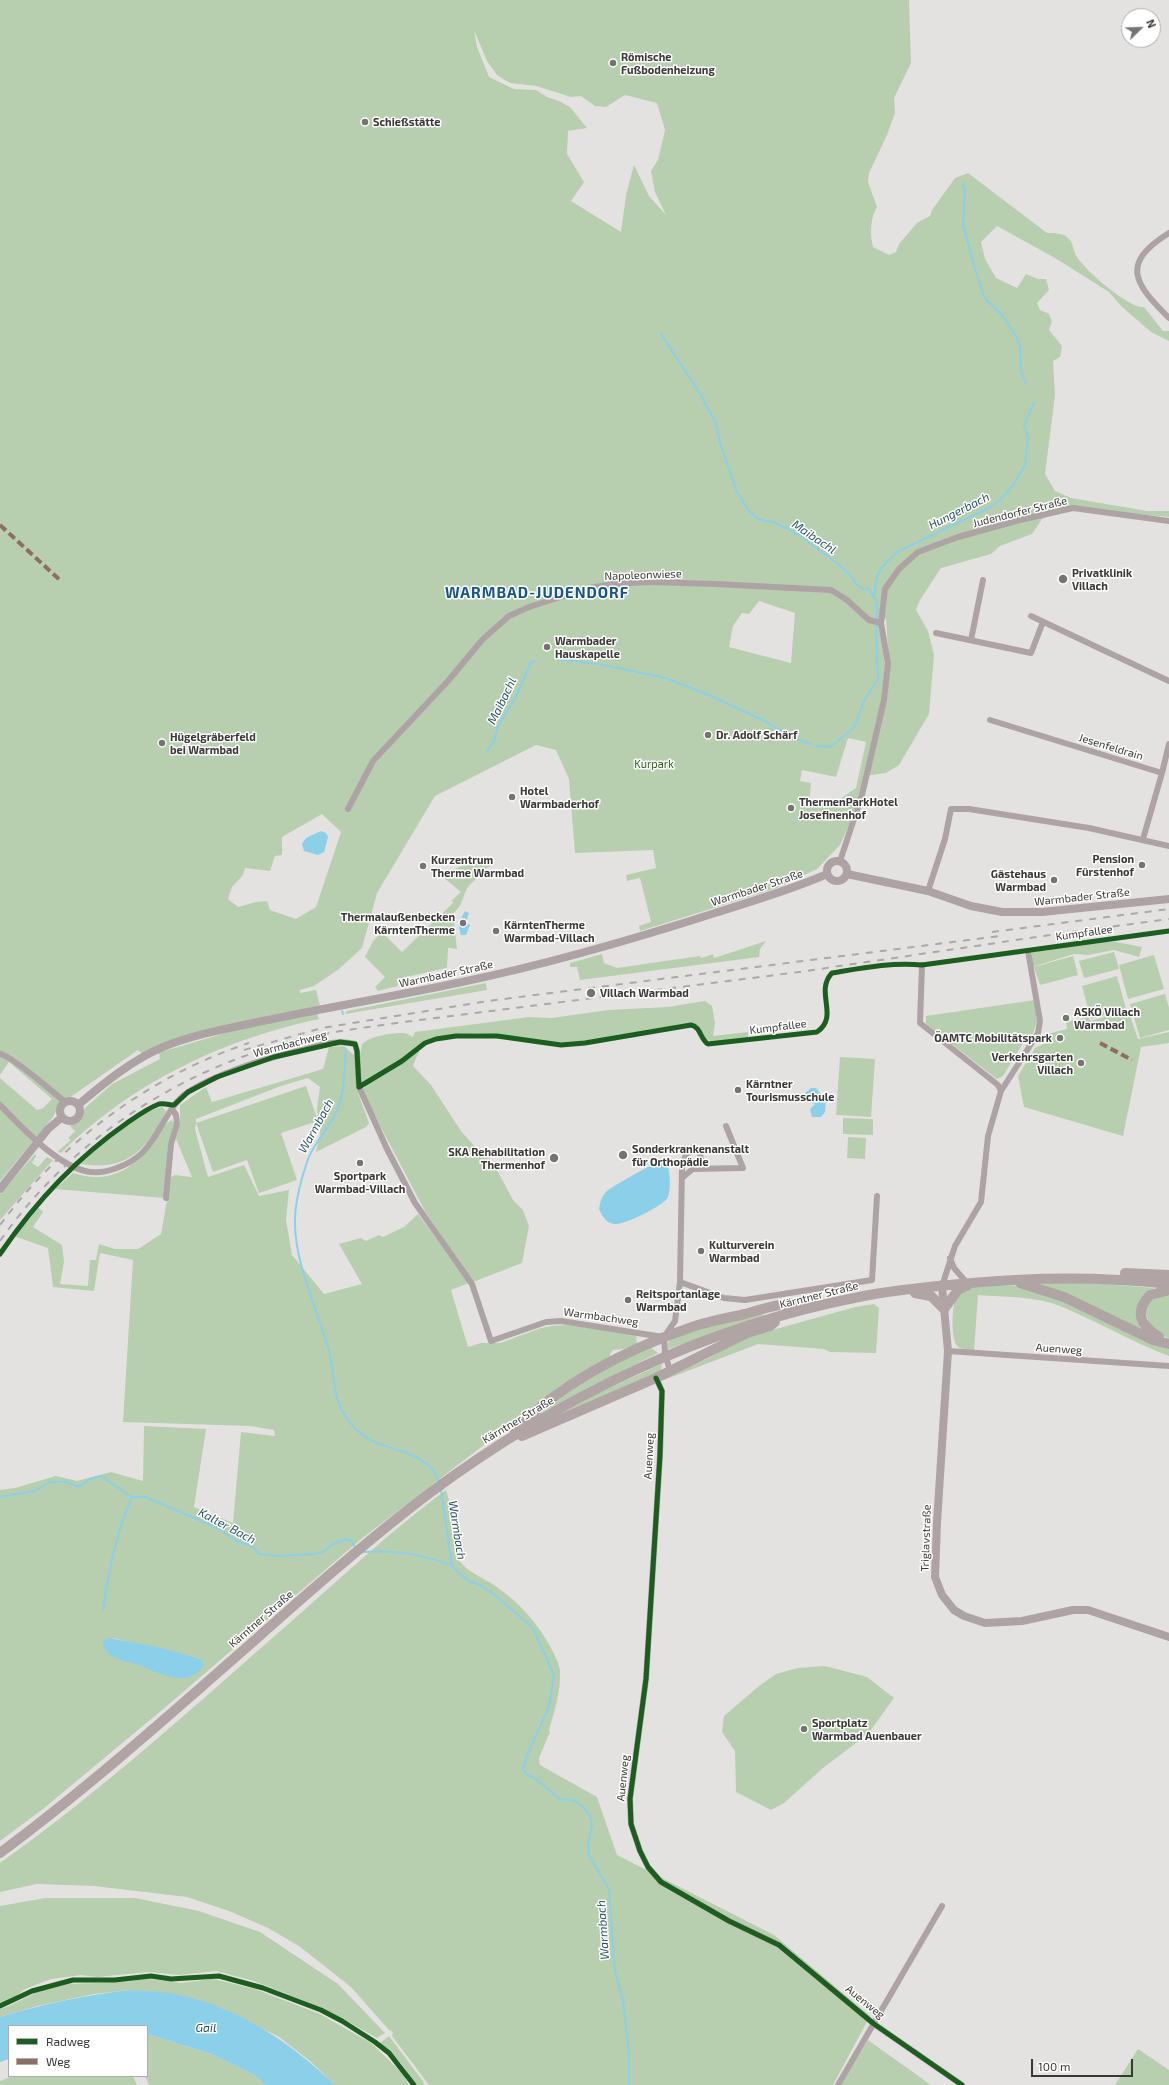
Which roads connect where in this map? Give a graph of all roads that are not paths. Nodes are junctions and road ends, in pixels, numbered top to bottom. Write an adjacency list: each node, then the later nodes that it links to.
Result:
1 (1169, 233): 2 (street)
2 (1169, 318)
3 (1169, 521): 6 (street, Judendorfer Straße)
4 (983, 580): 9 (street)
5 (1030, 616): 7 (street)
6 (877, 622): 14 (street, Napoleonwiese); 17 (street, Judendorfer Straße)
7 (1043, 622): 9 (street); 10 (street)
8 (936, 633): 9 (street)
9 (971, 640)
10 (1169, 681)
11 (990, 720): 13 (street, Jesenfeldrain)
12 (1169, 744): 13 (street)
13 (1162, 773): 15 (street)
14 (348, 809)
15 (1144, 839): 16 (street); 20 (street)
16 (1169, 846)
17 (840, 861): 18 (street, Warmbader Straße); 19 (street)
18 (827, 874): 19 (street, Warmbader Straße); 28 (street, Warmbader Straße)
19 (847, 874): 20 (street, Warmbader Straße)
20 (928, 891): 21 (street, Warmbader Straße)
21 (1169, 899)
22 (1028, 951): 25 (street)
23 (922, 965): 25 (street)
24 (0, 1054): 26 (street)
25 (1001, 1091): 37 (street)
26 (65, 1102): 28 (street); 30 (street)
27 (0, 1105): 29 (street, Warmbachweg)
28 (78, 1105): 30 (street)
29 (172, 1109): 36 (street); 50 (street, Warmbachweg)
30 (61, 1118): 34 (street)
31 (726, 1126): 32 (street)
32 (693, 1170): 33 (street); 33 (street)
33 (682, 1178): 41 (street)
34 (0, 1189)
35 (877, 1196): 41 (street)
36 (166, 1198)
37 (950, 1258): 42 (street); 44 (street)
38 (1169, 1274): 39 (main road)
39 (1101, 1278): 40 (main road, Kärntner Straße); 43 (main road, Kärntner Straße)
40 (1010, 1280): 42 (main road, Kärntner Straße); 51 (main road)
41 (680, 1282): 50 (street)
42 (970, 1283): 44 (main road, Kärntner Straße); 48 (main road)
43 (1169, 1284)
44 (942, 1286): 45 (main road, Kärntner Straße); 48 (street, Triglavstraße)
45 (908, 1290): 47 (main road, Kärntner Straße); 48 (main road)
46 (1169, 1290): 51 (main road)
47 (818, 1306): 49 (main road, Kärntner Straße); 50 (main road)
48 (944, 1309): 52 (street, Triglavstraße)
49 (785, 1315): 54 (main road); 56 (main road, Kärntner Straße)
50 (664, 1337): 54 (street); 56 (main road)
51 (1169, 1344)
52 (948, 1351): 53 (street, Auenweg); 57 (street, Triglavstraße)
53 (1169, 1366)
54 (670, 1371): 55 (main road)
55 (656, 1378): 56 (main road); 60 (street, Auenweg)
56 (498, 1445): 58 (main road, Kärntner Straße)
57 (1169, 1637)
58 (0, 1852)
59 (942, 1906): 60 (street, Auenweg)
60 (874, 2024): 61 (street); 62 (street, Auenweg)
61 (838, 2085)
62 (962, 2085)

